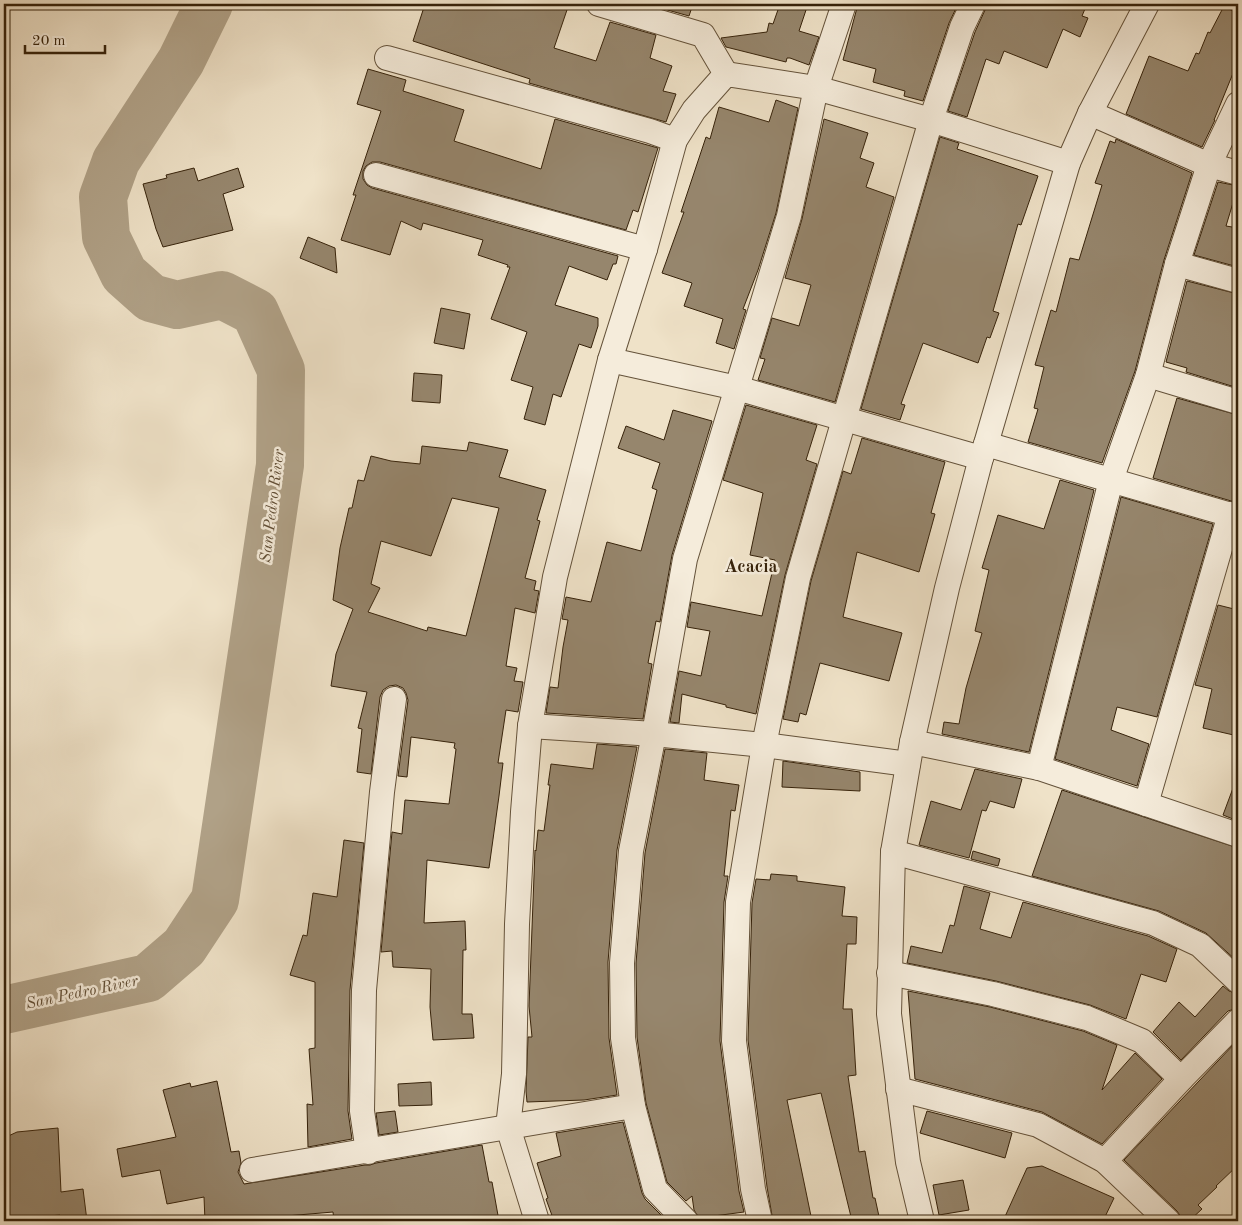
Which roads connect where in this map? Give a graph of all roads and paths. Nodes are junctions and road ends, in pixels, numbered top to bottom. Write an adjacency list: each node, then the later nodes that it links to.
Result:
1 (598, 4): 6 (street)
2 (844, 4): 7 (street)
3 (973, 4): 10 (street)
4 (1147, 4): 9 (street)
5 (387, 58): 11 (street)
6 (726, 74): 7 (street); 11 (street)
7 (816, 88): 10 (street); 21 (street)
8 (1238, 104): 13 (street)
9 (1090, 113): 12 (street); 13 (street)
10 (932, 120): 12 (street); 23 (street)
11 (675, 140): 16 (street)
12 (1068, 162): 24 (street)
13 (1209, 164): 14 (street); 17 (street)
14 (1238, 172)
15 (376, 175): 16 (street)
16 (645, 249): 19 (street)
17 (1177, 264): 18 (street); 20 (street)
18 (1238, 282)
19 (610, 360): 21 (street); 28 (street)
20 (1148, 375): 22 (street); 25 (street)
21 (737, 388): 23 (street); 29 (street)
22 (1238, 402)
23 (843, 418): 24 (street); 30 (street)
24 (984, 451): 25 (street); 31 (street)
25 (1111, 480): 26 (street); 32 (street)
26 (1234, 516): 33 (street)
27 (394, 700): 43 (street)
28 (530, 726): 29 (street); 42 (street)
29 (654, 734): 30 (street); 41 (street)
30 (764, 745): 31 (street); 48 (street)
31 (910, 753): 32 (street); 35 (street)
32 (1039, 768): 33 (street)
33 (1146, 804): 34 (street)
34 (1238, 835)
35 (893, 852): 36 (street); 37 (street)
36 (890, 973): 39 (street); 40 (street)
37 (1238, 981)
38 (1238, 1021): 39 (street)
39 (1181, 1079): 44 (street)
40 (898, 1090): 44 (street); 49 (street)
41 (633, 1106): 42 (street); 47 (street)
42 (508, 1127): 43 (street); 46 (street)
43 (368, 1152): 45 (street)
44 (1105, 1161): 50 (street)
45 (252, 1170)
46 (537, 1221)
47 (686, 1221)
48 (760, 1221)
49 (922, 1221)
50 (1168, 1221)

